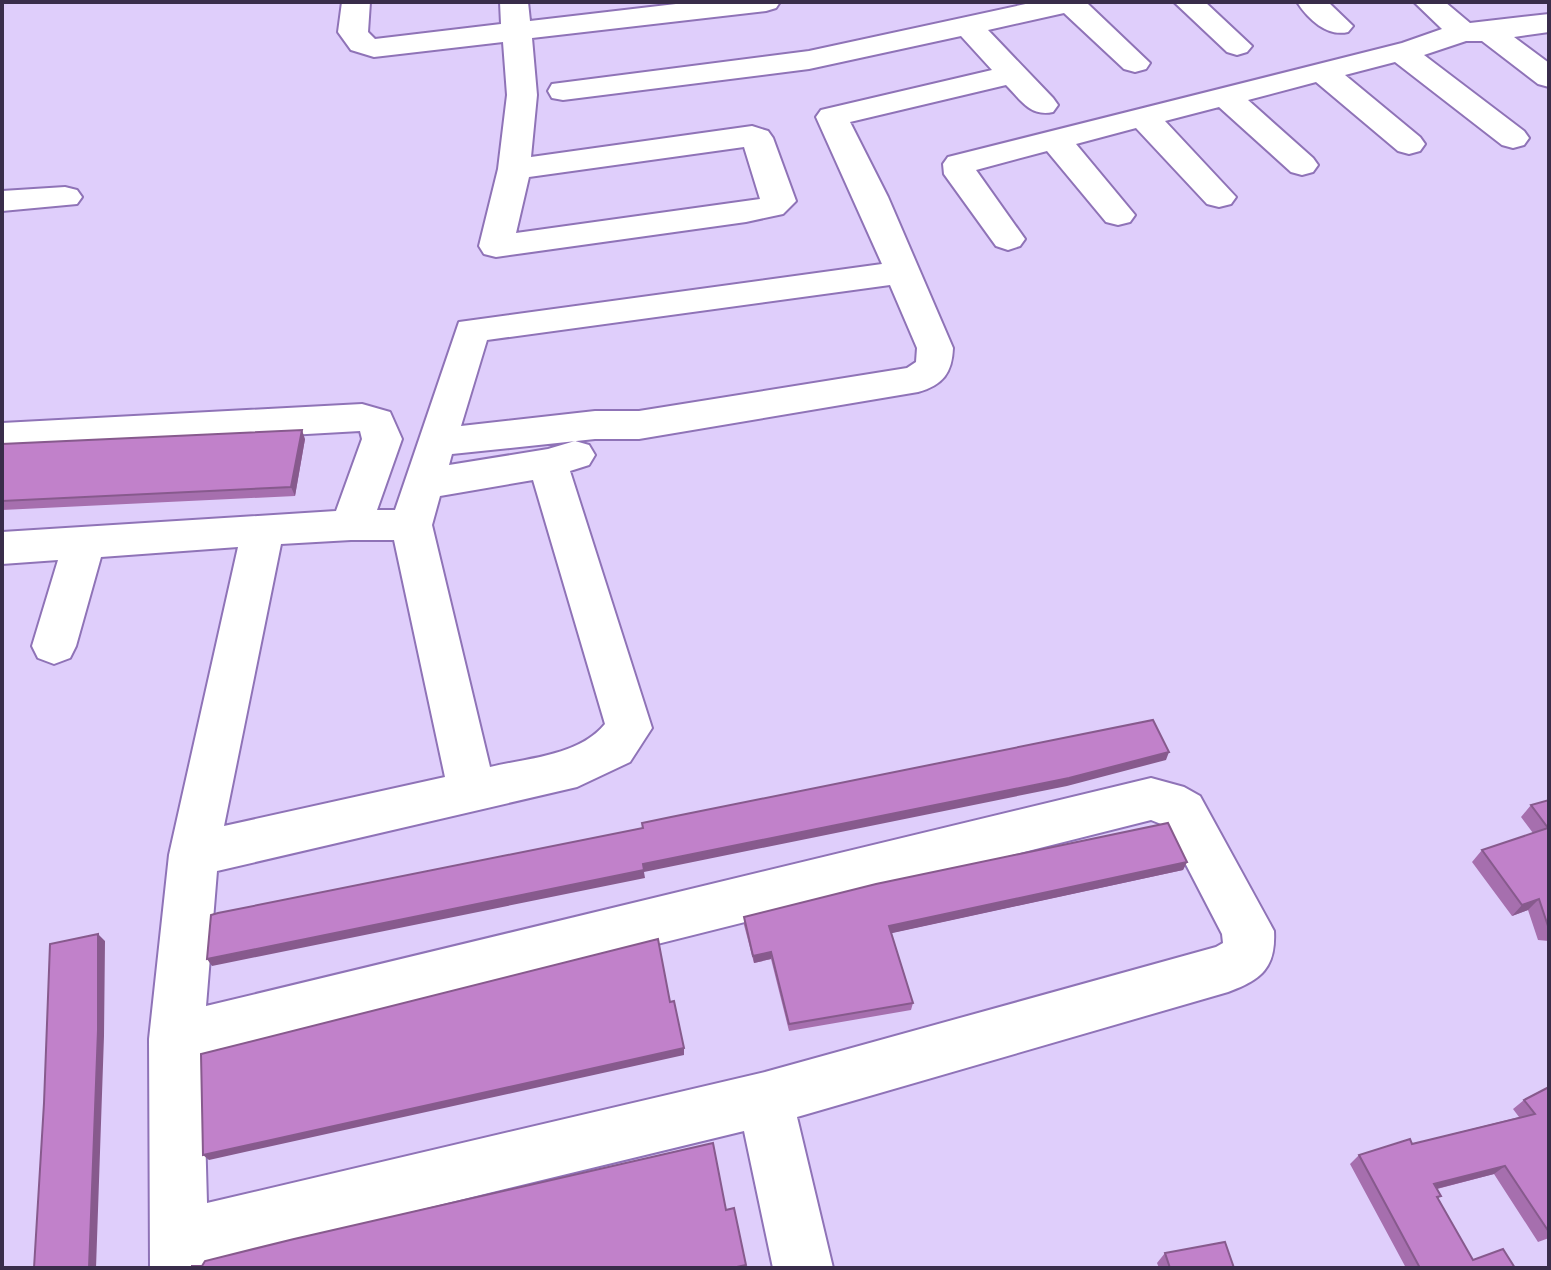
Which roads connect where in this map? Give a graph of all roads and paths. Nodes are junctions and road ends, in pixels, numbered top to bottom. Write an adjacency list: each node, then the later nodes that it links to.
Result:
1 (356, 2): 7 (street)
2 (766, 2): 7 (street)
3 (1188, 2): 12 (street)
4 (1311, 2): 9 (street)
5 (1428, 2): 11 (street)
6 (1073, 3): 10 (street); 15 (street)
7 (515, 17): 28 (street)
8 (1549, 23): 11 (street)
9 (1338, 26)
10 (969, 27): 14 (street); 17 (street)
11 (1476, 32): 13 (street); 18 (street)
12 (1237, 46)
13 (1401, 52): 16 (street); 24 (street)
14 (809, 60): 19 (street); 22 (street)
15 (1135, 63)
16 (1322, 72): 20 (street); 26 (street)
17 (1013, 74): 21 (street); 22 (street)
18 (1549, 78)
19 (563, 91)
20 (1225, 96): 23 (street); 27 (street)
21 (1042, 105)
22 (832, 117): 34 (street)
23 (1143, 117): 25 (street); 30 (street)
24 (1513, 138)
25 (1055, 140): 32 (street); 33 (street)
26 (1409, 144)
27 (1302, 165)
28 (514, 169): 28 (street)
29 (65, 197): 31 (street)
30 (1219, 197)
31 (2, 201)
32 (1118, 215)
33 (1008, 239)
34 (901, 272): 35 (street); 37 (street)
35 (639, 425): 37 (street); 38 (street)
36 (2, 437): 40 (street)
37 (436, 442): 39 (street)
38 (548, 463): 39 (street); 45 (street)
39 (417, 504): 40 (street); 45 (street)
40 (351, 525): 41 (street)
41 (263, 530): 42 (street); 46 (street)
42 (84, 544): 43 (street); 44 (street)
43 (2, 548)
44 (54, 646)
45 (471, 789): 46 (street)
46 (194, 855): 47 (street)
47 (176, 1039): 48 (street); 49 (street)
48 (765, 1099): 49 (street); 50 (street)
49 (179, 1254)
50 (803, 1268)

